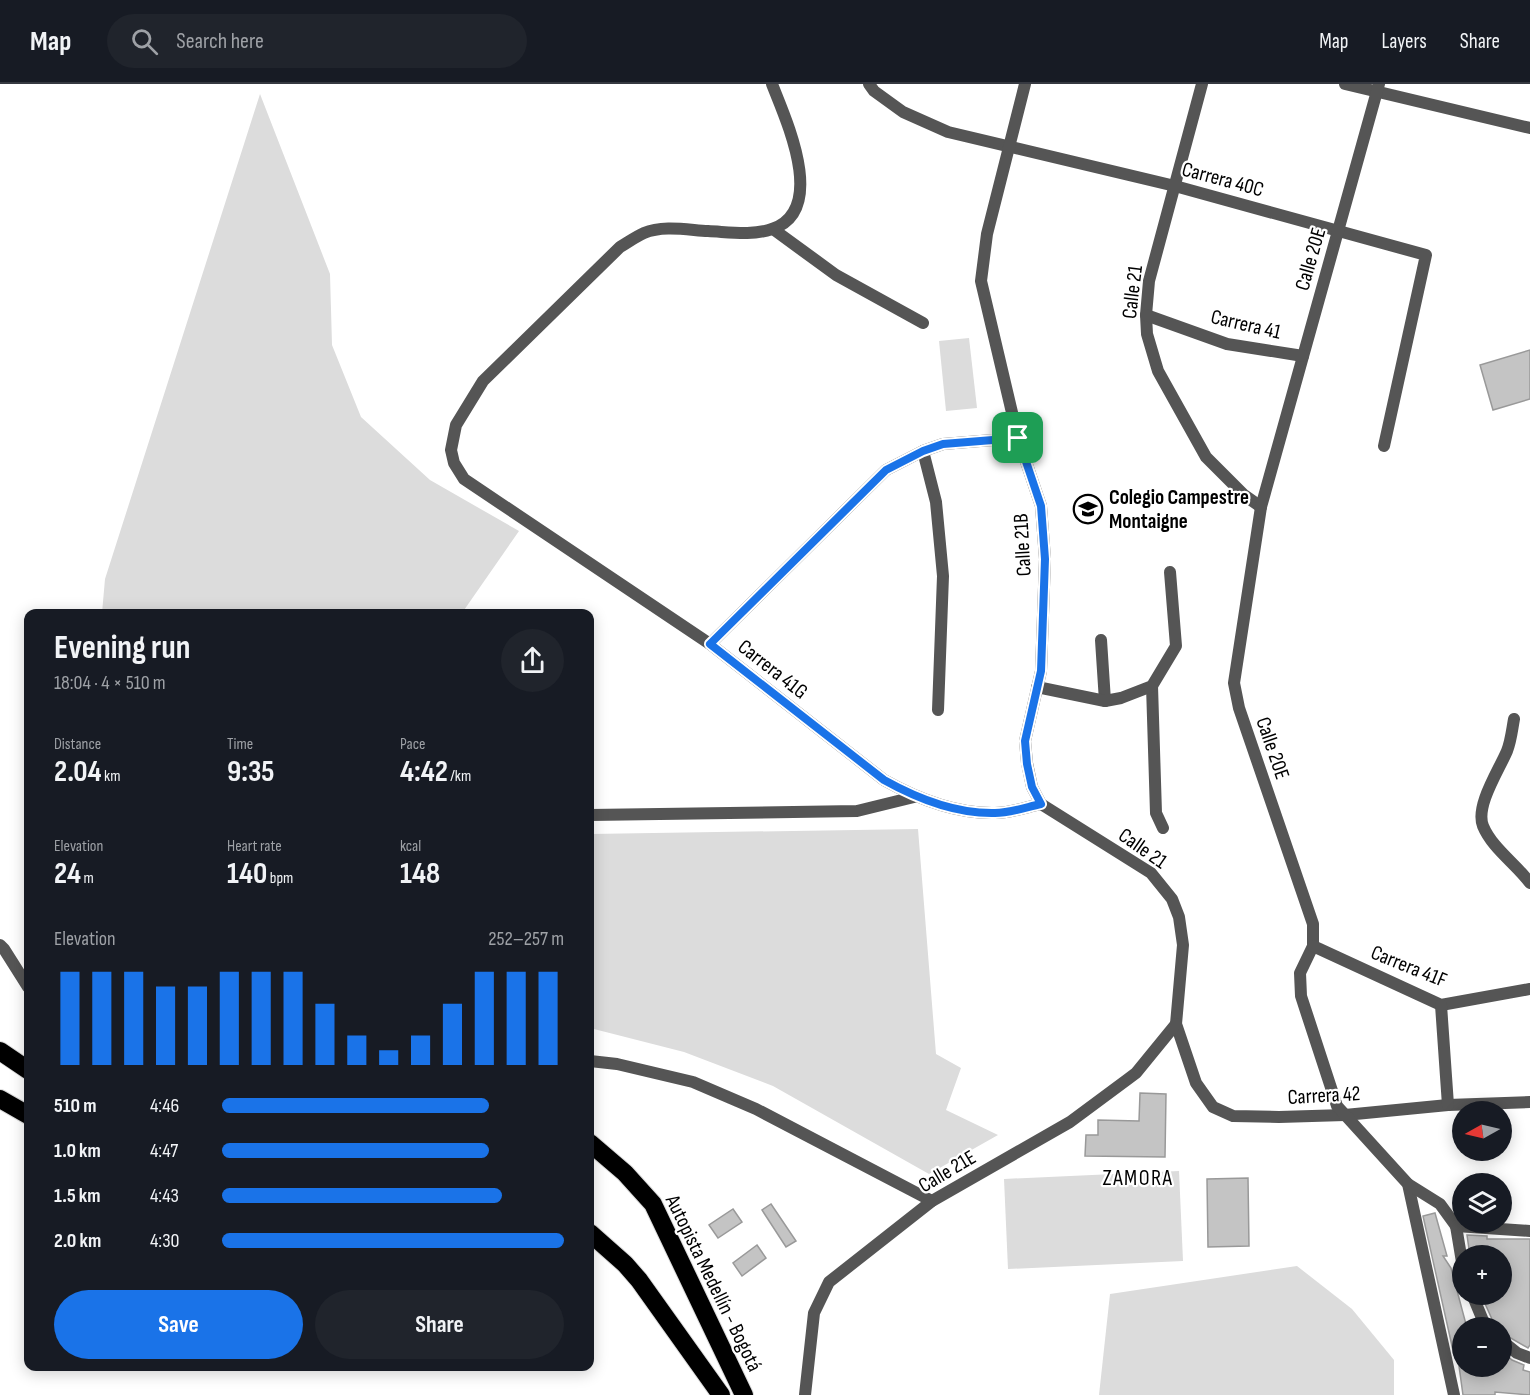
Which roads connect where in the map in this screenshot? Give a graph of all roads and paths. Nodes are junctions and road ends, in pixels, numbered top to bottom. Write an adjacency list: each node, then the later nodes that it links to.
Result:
1 (772, 84): 10 (street)
2 (869, 84): 8 (street, Carrera 40C)
3 (1025, 84): 8 (street, Calle 21B)
4 (1202, 84): 9 (street, Calle 21)
5 (1345, 84): 6 (street)
6 (1378, 88): 7 (street); 11 (street, Calle 20E)
7 (1530, 128)
8 (1008, 147): 9 (street, Carrera 40C); 15 (street, Calle 21B)
9 (1175, 186): 11 (street, Carrera 40C); 12 (street, Calle 21)
10 (773, 229): 13 (street); 21 (street, Carrera 41G)
11 (1338, 231): 14 (street, Calle 20E); 16 (street, Carrera 40C)
12 (1146, 315): 14 (street, Carrera 41); 18 (street, Calle 21)
13 (924, 323)
14 (1303, 356): 18 (street, Calle 20E)
15 (1018, 438): 17 (street); 23 (street, Calle 21B)
16 (1384, 446)
17 (923, 451): 21 (street); 25 (street)
18 (1261, 507): 33 (street, Calle 20E)
19 (1170, 572): 22 (street)
20 (1101, 640): 24 (street)
21 (710, 644): 27 (street, Carrera 41G)
22 (1152, 686): 24 (street); 30 (street)
23 (1037, 687): 24 (street); 28 (street, Calle 21B)
24 (1105, 701)
25 (938, 710)
26 (1514, 719): 31 (street)
27 (914, 797): 28 (street, Carrera 41G); 29 (street)
28 (1041, 804): 37 (street, Calle 21)
29 (594, 815)
30 (1163, 828)
31 (1530, 883)
32 (0, 945): 34 (street)
33 (1313, 945): 36 (street, Carrera 41F); 45 (street)
34 (24, 981)
35 (1530, 989): 36 (street, Carrera 41F)
36 (1441, 1005): 43 (street)
37 (1176, 1024): 45 (street, Carrera 42); 48 (street, Calle 21E)
38 (0, 1050): 40 (highway)
39 (594, 1061): 48 (street)
40 (24, 1067)
41 (0, 1099): 44 (highway)
42 (1530, 1102): 43 (street, Carrera 42)
43 (1448, 1105): 45 (street, Carrera 42)
44 (24, 1113)
45 (1345, 1114): 47 (street)
46 (594, 1146): 56 (highway, Autopista Medellín - Bogotá)
47 (1408, 1184): 49 (street); 58 (street)
48 (932, 1201): 57 (street, Calle 21E)
49 (1452, 1220)
50 (1512, 1230): 51 (street)
51 (1530, 1231)
52 (594, 1236): 55 (highway, Autopista Medellín - Bogotá)
53 (1512, 1349): 54 (street)
54 (1530, 1358)
55 (722, 1395)
56 (744, 1395)
57 (805, 1395)
58 (1454, 1395)

